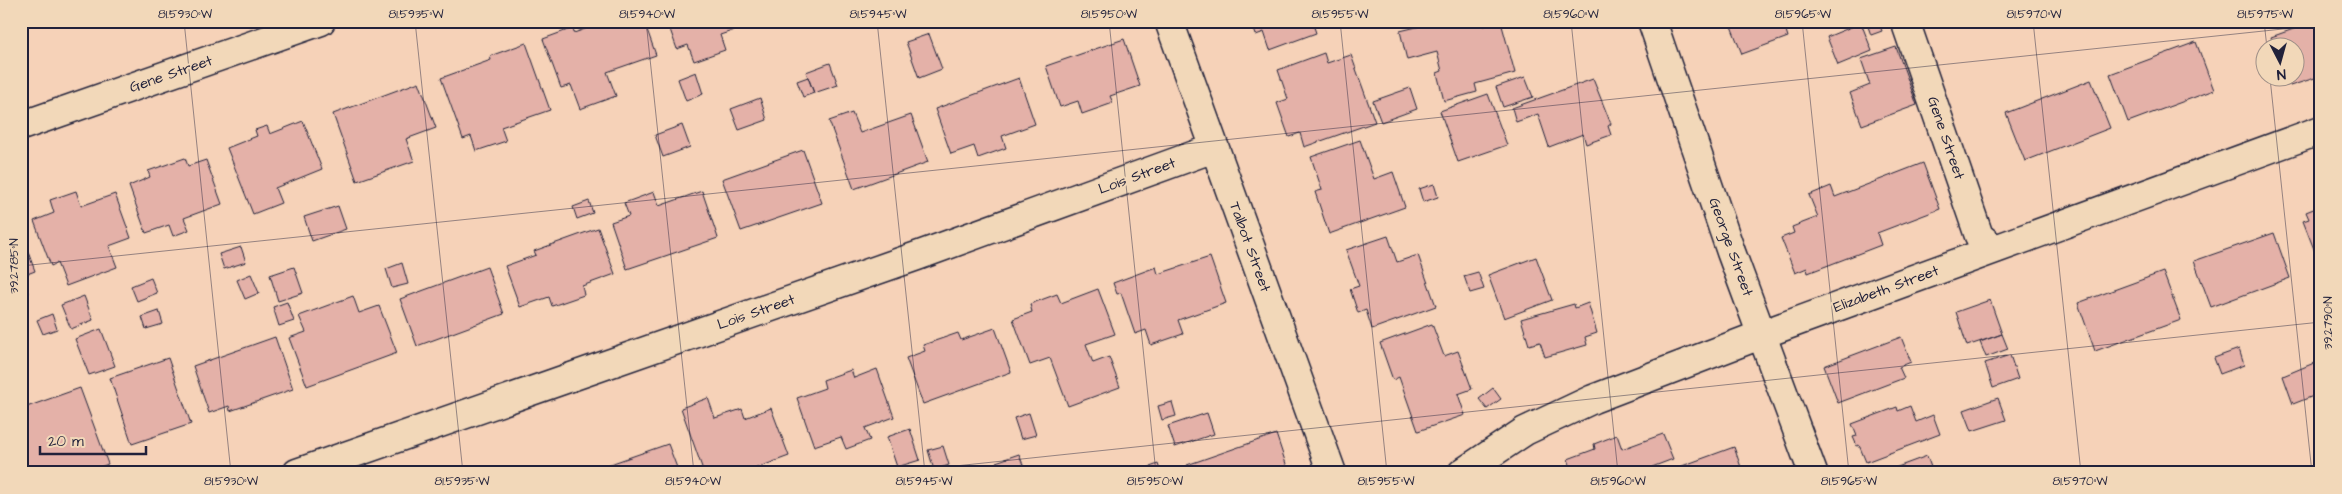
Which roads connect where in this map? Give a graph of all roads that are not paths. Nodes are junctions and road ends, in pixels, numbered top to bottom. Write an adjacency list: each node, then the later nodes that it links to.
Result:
1 (321, 21): 5 (street, Gene Street)
2 (1168, 21): 7 (street, Talbot Street)
3 (1652, 21): 9 (street, George Street)
4 (1905, 21): 8 (street, Gene Street)
5 (21, 126)
6 (2321, 130): 8 (street, Elizabeth Street)
7 (1214, 148): 10 (street, Lois Street); 11 (street, Talbot Street)
8 (1995, 249): 9 (street, Elizabeth Street)
9 (1763, 334): 12 (street, Elizabeth Street); 13 (street, George Street)
10 (297, 473)
11 (1332, 473)
12 (1462, 473)
13 (1813, 473)

